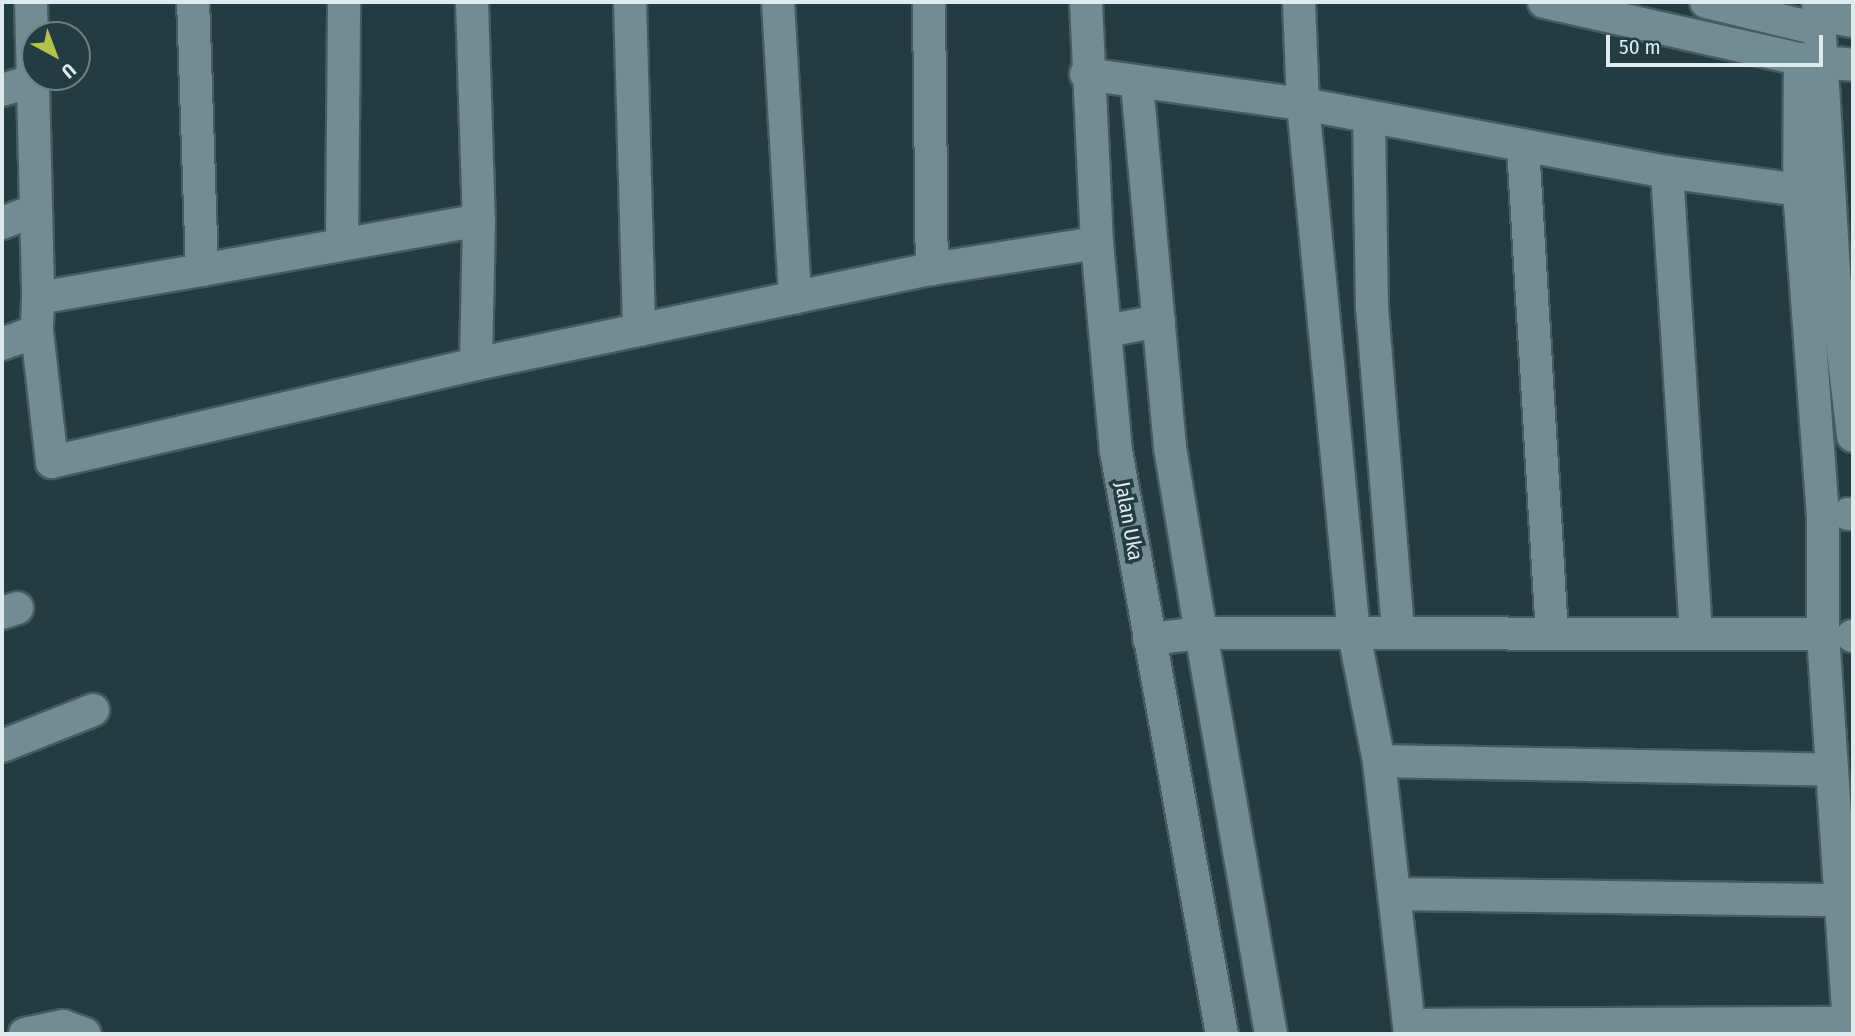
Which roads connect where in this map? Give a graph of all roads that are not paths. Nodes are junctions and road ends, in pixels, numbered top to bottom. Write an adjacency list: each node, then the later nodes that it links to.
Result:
1 (31, 2): 13 (street)
2 (193, 2): 33 (street)
3 (344, 2): 30 (street)
4 (472, 2): 28 (street)
5 (631, 2): 39 (street)
6 (778, 2): 34 (street)
7 (929, 2): 32 (street)
8 (1086, 2): 17 (street, Jalan Uka)
9 (1299, 2): 22 (street)
10 (1544, 2): 26 (street)
11 (1706, 2): 12 (street)
12 (1818, 15): 14 (street); 15 (street)
13 (31, 21)
14 (1853, 21)
15 (1821, 62): 16 (street); 44 (street)
16 (1853, 65)
17 (1086, 74): 18 (street); 31 (street, Jalan Uka)
18 (1137, 83): 22 (street); 38 (street)
19 (21, 84): 20 (street)
20 (2, 90)
21 (31, 91): 27 (street)
22 (1303, 104): 23 (street); 37 (street)
23 (1369, 118): 24 (street); 36 (street)
24 (1523, 146): 25 (street); 47 (street)
25 (1667, 172): 26 (street); 49 (street)
26 (1799, 190): 52 (street)
27 (34, 211): 29 (street); 35 (street)
28 (479, 220): 30 (street); 43 (street)
29 (2, 223)
30 (342, 243): 33 (street)
31 (1097, 243): 32 (street); 41 (street, Jalan Uka)
32 (932, 269): 34 (street)
33 (202, 270): 35 (street)
34 (795, 298): 39 (street)
35 (38, 299): 40 (street)
36 (1372, 307): 37 (street); 51 (street)
37 (1322, 310): 50 (street)
38 (1159, 321): 41 (street); 45 (street)
39 (639, 330): 43 (street)
40 (37, 331): 42 (street); 43 (street)
41 (1105, 331): 46 (street, Jalan Uka)
42 (2, 344)
43 (476, 364)
44 (1853, 436)
45 (1170, 447): 46 (street); 48 (street)
46 (1116, 451): 53 (street, Jalan Uka)
47 (1552, 632): 49 (street); 51 (street)
48 (1201, 633): 50 (street); 53 (street); 59 (street)
49 (1696, 633): 52 (street)
50 (1354, 634): 51 (street); 56 (street)
51 (1398, 634)
52 (1843, 635): 57 (street)
53 (1149, 639): 58 (street, Jalan Uka)
54 (93, 710): 55 (street)
55 (2, 746)
56 (1379, 761): 57 (street); 60 (street)
57 (1832, 770): 61 (street)
58 (1180, 816): 59 (street); 63 (street, Jalan Uka)
59 (1234, 817): 62 (street)
60 (1395, 894): 61 (street); 65 (street)
61 (1841, 900): 64 (street)
62 (1265, 997): 63 (street); 69 (street)
63 (1216, 1004): 68 (street, Jalan Uka)
64 (1850, 1029): 65 (street)
65 (1410, 1030)
66 (25, 1034): 67 (street)
67 (85, 1034)
68 (1222, 1034)
69 (1271, 1034)

